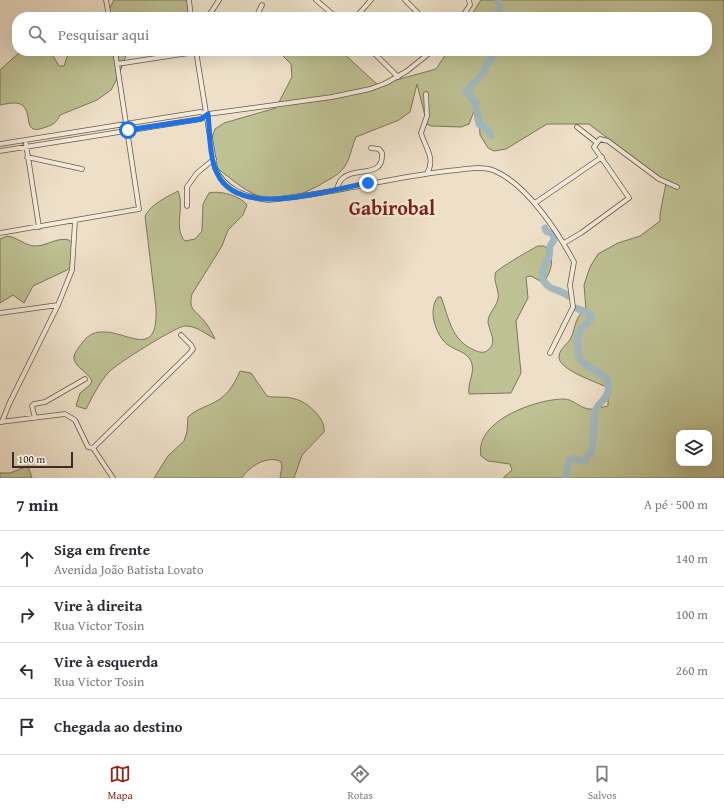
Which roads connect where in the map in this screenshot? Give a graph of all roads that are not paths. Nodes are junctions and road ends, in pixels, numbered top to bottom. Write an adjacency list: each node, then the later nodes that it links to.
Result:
1 (106, 0): 9 (street)
2 (189, 0): 10 (street)
3 (219, 0): 11 (street)
4 (316, 0): 13 (street)
5 (371, 0): 14 (street)
6 (406, 0): 15 (street)
7 (469, 2): 16 (street)
8 (262, 5): 12 (street)
9 (108, 12)
10 (190, 12)
11 (211, 12)
12 (258, 12)
13 (330, 12)
14 (360, 12)
15 (417, 12)
16 (464, 12)
17 (116, 56): 22 (street)
18 (166, 56): 22 (street)
19 (197, 56): 25 (street)
20 (377, 56): 23 (street)
21 (425, 56): 23 (street)
22 (117, 64): 26 (street)
23 (398, 77): 25 (street)
24 (426, 94): 39 (street)
25 (208, 114): 26 (street); 28 (street); 37 (street)
26 (126, 124): 28 (street); 29 (street)
27 (577, 128): 30 (street)
28 (128, 130): 32 (street); 44 (street)
29 (25, 140): 31 (street); 32 (street)
30 (596, 142): 36 (street); 40 (street)
31 (0, 144)
32 (26, 146): 34 (street); 35 (street)
33 (371, 148): 41 (street)
34 (0, 151)
35 (28, 157): 38 (street); 45 (street)
36 (602, 157): 42 (street); 47 (street)
37 (214, 159): 41 (street); 43 (street)
38 (82, 169)
39 (427, 173): 41 (street); 42 (street)
40 (677, 187)
41 (337, 189)
42 (534, 203): 47 (street)
43 (187, 206)
44 (75, 220): 45 (street); 48 (street)
45 (39, 226): 46 (street)
46 (0, 233)
47 (564, 243): 51 (street)
48 (58, 305): 49 (street); 54 (street)
49 (0, 313)
50 (182, 335): 55 (street)
51 (550, 353)
52 (85, 379): 53 (street)
53 (35, 418): 54 (street); 55 (street)
54 (1, 422)
55 (93, 448): 56 (street)
56 (113, 478)

